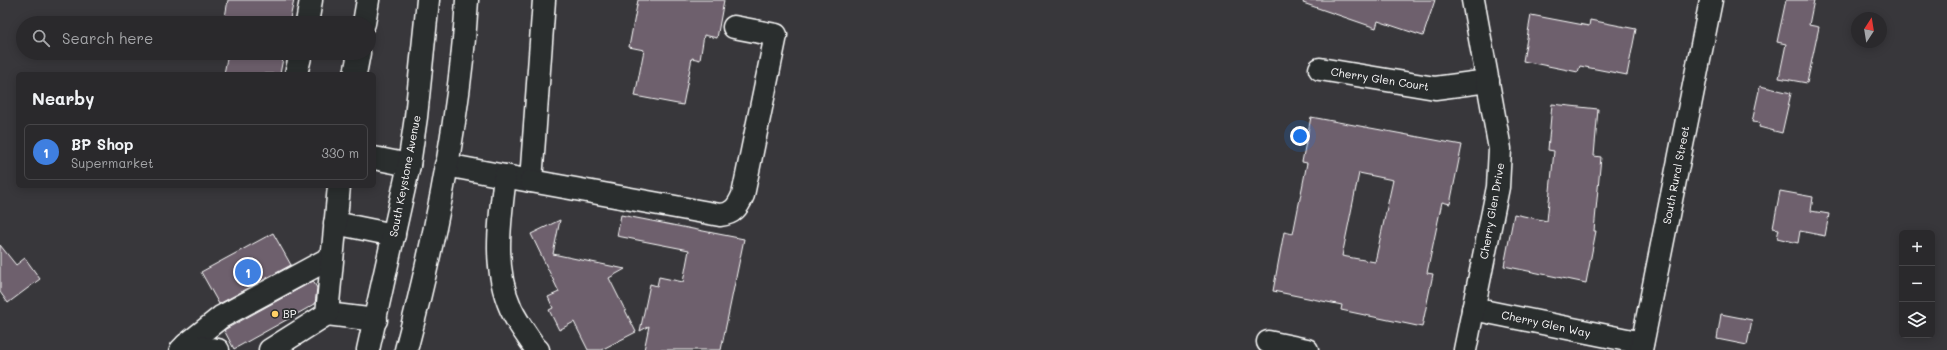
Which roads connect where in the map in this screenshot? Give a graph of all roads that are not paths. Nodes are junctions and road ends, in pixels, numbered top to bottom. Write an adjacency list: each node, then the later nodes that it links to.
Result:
1 (311, 0): 8 (street)
2 (368, 0): 9 (street)
3 (428, 0): 18 (street, South Keystone Avenue)
4 (467, 0): 19 (street)
5 (544, 0): 21 (street)
6 (1474, 0): 16 (street, Cherry Glen Drive)
7 (1711, 0): 31 (street, South Rural Street)
8 (308, 16)
9 (365, 16)
10 (734, 27): 21 (street)
11 (299, 60): 14 (street)
12 (358, 60): 15 (street)
13 (1320, 69): 16 (street, Cherry Glen Court)
14 (296, 72)
15 (356, 72)
16 (1488, 81): 26 (street, Cherry Glen Drive)
17 (376, 158): 18 (street)
18 (409, 165): 24 (street, South Keystone Avenue)
19 (446, 166): 20 (street); 35 (street)
20 (504, 176): 21 (street); 36 (street)
21 (531, 181)
22 (339, 188): 23 (street)
23 (334, 223): 24 (street); 25 (street)
24 (394, 235): 28 (street, South Keystone Avenue)
25 (332, 257): 27 (street); 30 (street)
26 (1473, 309): 31 (street, Cherry Glen Way); 38 (street, Cherry Glen Drive)
27 (327, 314): 28 (street); 33 (street)
28 (376, 320): 34 (street, South Keystone Avenue)
29 (1268, 342): 37 (street)
30 (183, 347): 32 (street)
31 (1642, 347)
32 (218, 350)
33 (270, 350)
34 (368, 350)
35 (406, 350)
36 (538, 350)
37 (1307, 350)
38 (1465, 350)

